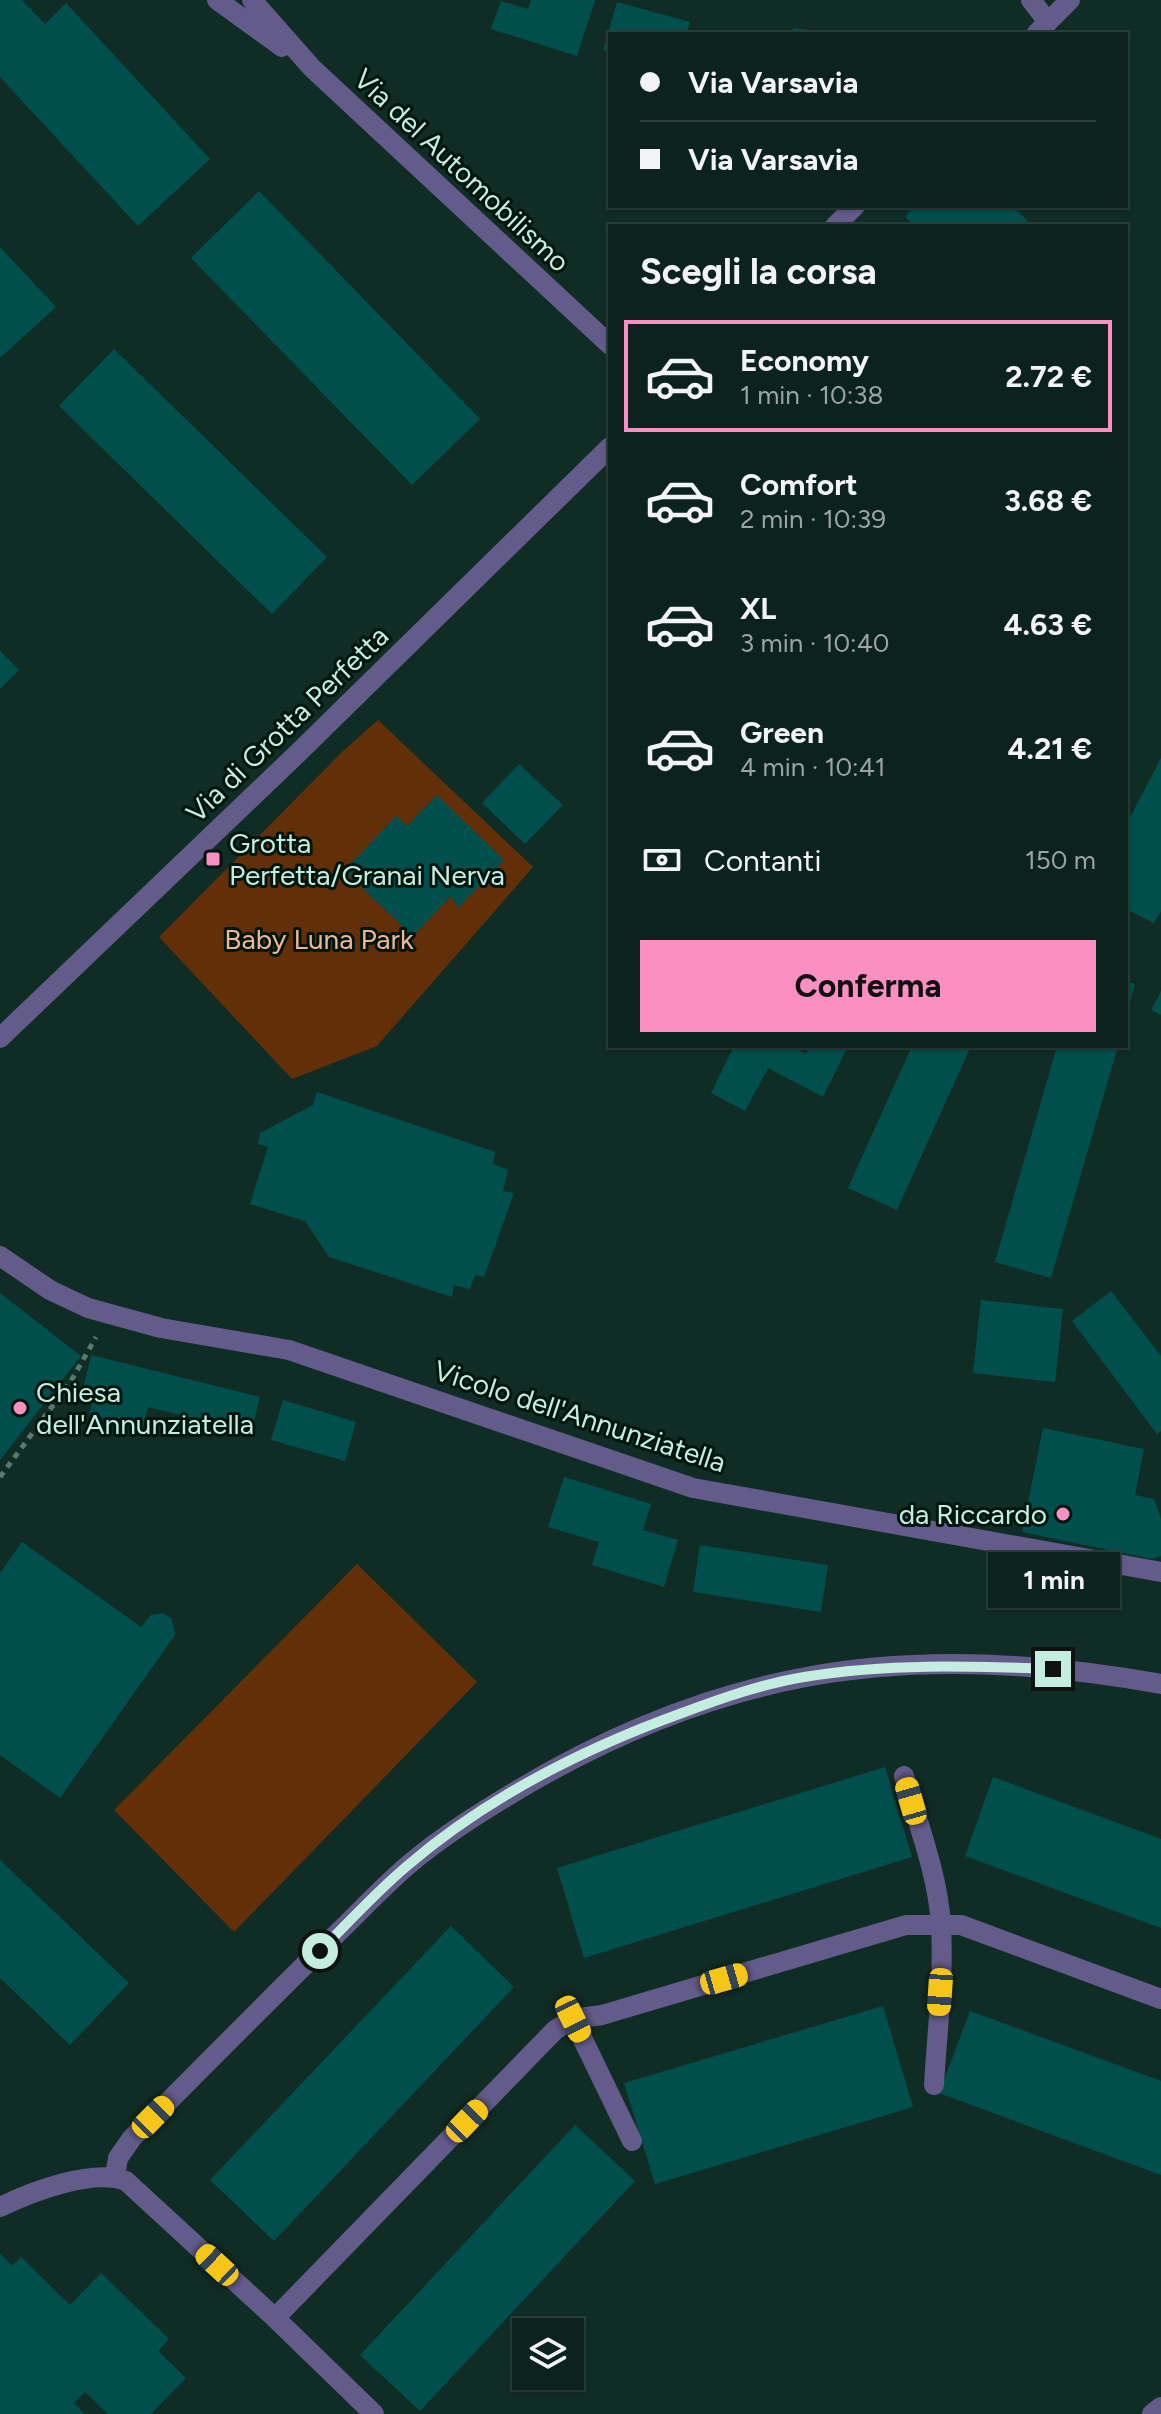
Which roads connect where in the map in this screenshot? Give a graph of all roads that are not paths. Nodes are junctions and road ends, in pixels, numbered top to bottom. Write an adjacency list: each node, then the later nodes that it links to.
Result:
1 (217, 0): 6 (street, Via del Automobilismo)
2 (252, 0): 6 (street, Via del Automobilismo)
3 (1031, 0): 5 (street)
4 (1070, 0): 5 (street)
5 (1042, 28)
6 (312, 68): 9 (street, Via del Automobilismo)
7 (853, 208): 8 (street)
8 (837, 224)
9 (608, 343)
10 (608, 449): 11 (street, Via di Grotta Perfetta)
11 (0, 1038)
12 (0, 1256): 13 (street, Vicolo dell'Annunziatella)
13 (1161, 1572)
14 (1161, 1684): 21 (street)
15 (904, 1776): 16 (street)
16 (941, 1924): 17 (street); 18 (street); 19 (street)
17 (1161, 1999)
18 (573, 2019): 20 (street); 23 (street)
19 (934, 2085)
20 (632, 2141)
21 (115, 2177): 22 (street); 23 (street)
22 (0, 2207)
23 (275, 2318): 25 (street)
24 (1161, 2407): 26 (street)
25 (374, 2414)
26 (1152, 2414)

